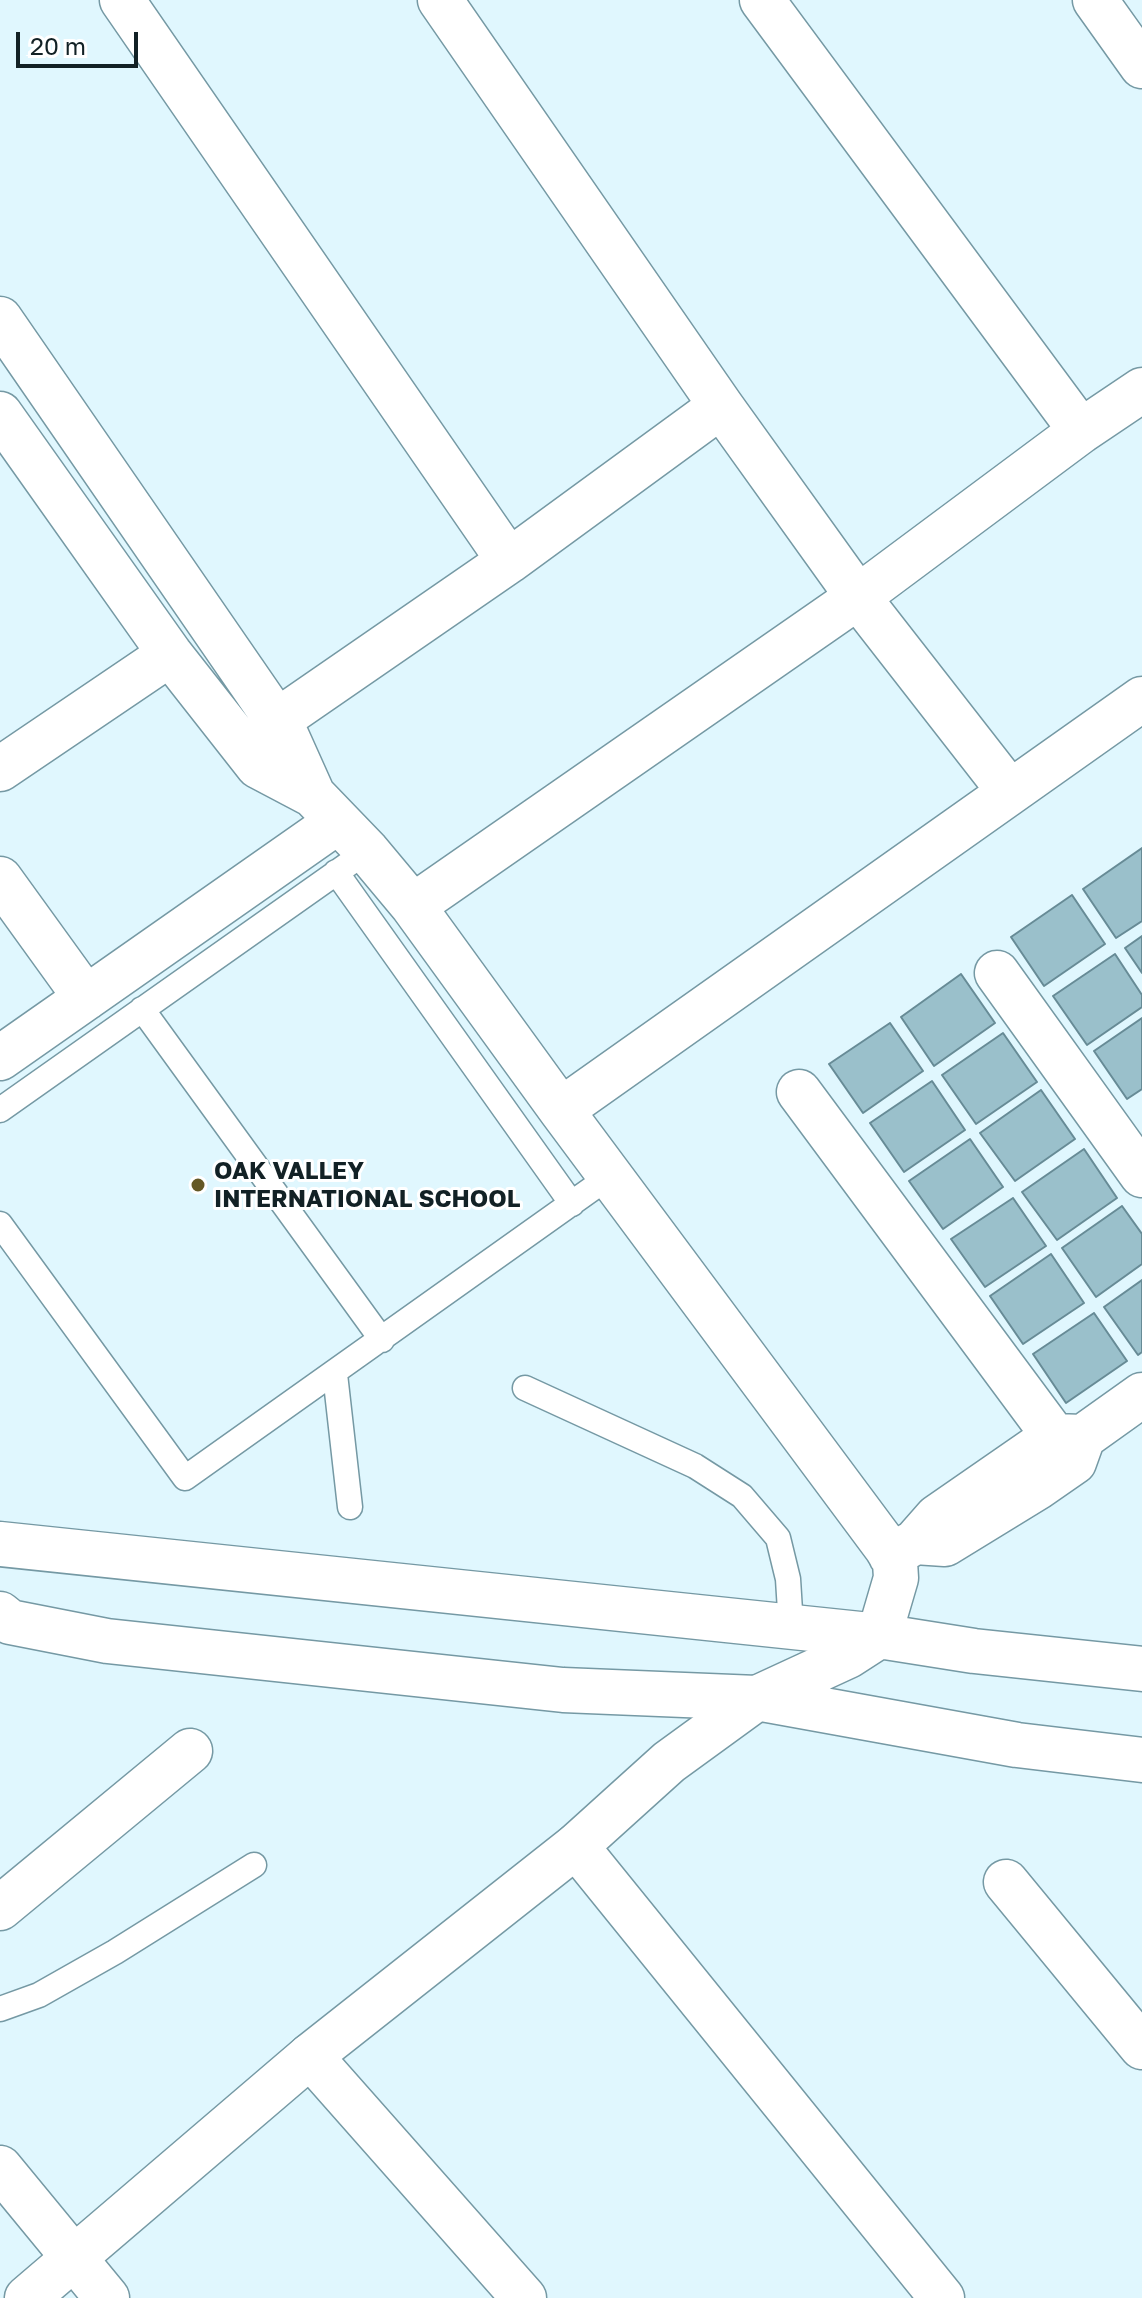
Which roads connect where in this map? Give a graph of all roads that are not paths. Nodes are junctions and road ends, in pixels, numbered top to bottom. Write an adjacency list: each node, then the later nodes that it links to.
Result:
1 (122, 0): 11 (street)
2 (440, 0): 8 (street)
3 (762, 0): 10 (street)
4 (1095, 0): 5 (street)
5 (1142, 66)
6 (0, 319): 15 (street)
7 (1142, 390): 10 (street)
8 (721, 406): 11 (street); 12 (street)
9 (0, 414): 13 (street)
10 (1081, 431): 12 (street)
11 (509, 561): 15 (street)
12 (858, 597): 17 (street); 20 (street)
13 (170, 654): 16 (street); 18 (street)
14 (1142, 699): 17 (street)
15 (277, 721): 18 (street)
16 (0, 769)
17 (1010, 792): 27 (street)
18 (338, 835): 20 (street); 22 (street); 23 (lane); 30 (lane)
19 (0, 879): 22 (street)
20 (413, 906): 27 (street)
21 (997, 973): 28 (street)
22 (86, 998): 24 (street)
23 (142, 1009): 26 (lane); 32 (lane)
24 (0, 1058)
25 (799, 1092): 36 (street)
26 (0, 1110)
27 (561, 1110): 29 (street)
28 (1142, 1175)
29 (610, 1176): 30 (lane); 39 (street)
30 (572, 1204): 32 (lane)
31 (0, 1224): 33 (lane)
32 (382, 1340): 33 (lane)
33 (335, 1374): 37 (lane)
34 (525, 1388): 41 (lane)
35 (1142, 1395): 36 (street)
36 (1069, 1436): 39 (street)
37 (350, 1507)
38 (0, 1544): 41 (street)
39 (903, 1549): 42 (street)
40 (0, 1614): 44 (street)
41 (791, 1627): 42 (street)
42 (879, 1636): 43 (street); 44 (street)
43 (1142, 1669)
44 (757, 1698): 46 (street); 47 (street)
45 (190, 1751): 50 (street)
46 (1142, 1760)
47 (576, 1846): 53 (street); 59 (street)
48 (254, 1865): 51 (lane)
49 (1006, 1882): 52 (street)
50 (0, 1908)
51 (0, 2009)
52 (1142, 2047)
53 (310, 2056): 55 (street); 58 (street)
54 (0, 2168): 55 (street)
55 (74, 2259): 56 (street); 57 (street)
56 (27, 2298)
57 (107, 2298)
58 (524, 2298)
59 (942, 2298)

